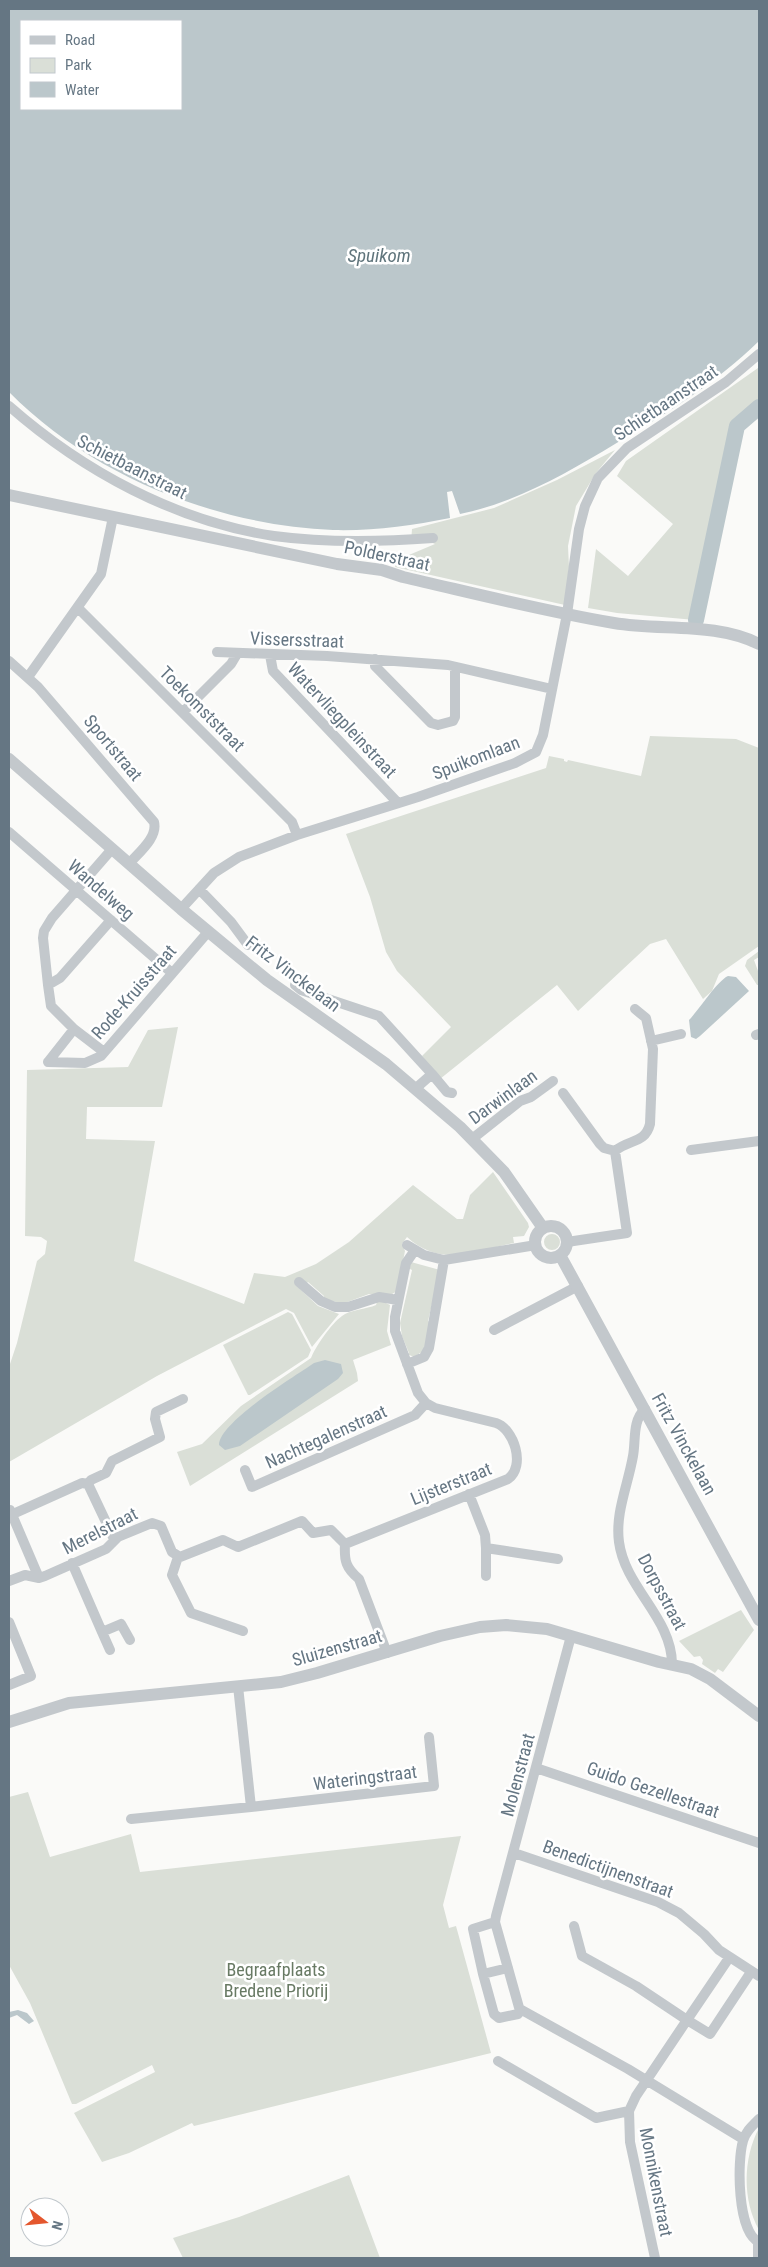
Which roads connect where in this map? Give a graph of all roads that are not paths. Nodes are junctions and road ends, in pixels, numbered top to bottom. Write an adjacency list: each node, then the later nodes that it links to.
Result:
1 (759, 354): 3 (street, Schietbaanstraat)
2 (9, 406): 6 (street, Schietbaanstraat)
3 (596, 483): 8 (street, Spuikomlaan)
4 (9, 495): 5 (street, Polderstraat)
5 (113, 517): 7 (street); 8 (street, Polderstraat)
6 (433, 538)
7 (78, 608): 16 (street); 18 (street, Toekomststraat)
8 (567, 614): 9 (street, Polderstraat); 17 (street, Spuikomlaan)
9 (759, 644)
10 (217, 652): 11 (street, Vissersstraat)
11 (236, 654): 12 (street, Vissersstraat); 18 (street)
12 (270, 655): 13 (street, Vissersstraat); 20 (street, Watervliegpleinstraat)
13 (375, 659): 15 (street, Vissersstraat); 15 (street)
14 (9, 661): 16 (street, Sportstraat)
15 (455, 666): 17 (street, Vissersstraat)
16 (28, 677): 24 (street, Sportstraat)
17 (552, 689): 20 (street, Spuikomlaan)
18 (183, 712): 22 (street, Toekomststraat)
19 (9, 759): 23 (street, Fritz Vinckelaan)
20 (398, 803): 22 (street, Spuikomlaan)
21 (9, 832): 26 (street, Wandelweg)
22 (297, 835): 25 (street, Spuikomlaan)
23 (112, 849): 24 (street, Fritz Vinckelaan); 26 (street)
24 (129, 864): 27 (street, Fritz Vinckelaan)
25 (199, 889): 27 (street, Spuikomlaan); 30 (street)
26 (76, 890): 28 (street, Wandelweg); 32 (street)
27 (181, 909): 29 (street, Fritz Vinckelaan)
28 (111, 920): 31 (street, Wandelweg); 32 (street)
29 (208, 932): 31 (street, Rode-Kruisstraat); 33 (street, Fritz Vinckelaan)
30 (248, 945)
31 (172, 973): 38 (street, Rode-Kruisstraat)
32 (48, 985): 35 (street)
33 (297, 992): 39 (street); 41 (street, Fritz Vinckelaan)
34 (635, 1009): 37 (street)
35 (74, 1029): 38 (street); 38 (street, Rode-Kruisstraat)
36 (681, 1034): 37 (street)
37 (651, 1041): 47 (street)
38 (104, 1052)
39 (432, 1074): 41 (street); 42 (street)
40 (553, 1081): 44 (street, Darwinlaan)
41 (416, 1089): 44 (street, Fritz Vinckelaan)
42 (452, 1093)
43 (563, 1094): 47 (street)
44 (472, 1139): 48 (street, Fritz Vinckelaan)
45 (759, 1141): 46 (street)
46 (691, 1150)
47 (615, 1151): 49 (street)
48 (543, 1228): 49 (street); 50 (street)
49 (567, 1242): 51 (street)
50 (536, 1245): 51 (street); 52 (street)
51 (560, 1255): 54 (street, Fritz Vinckelaan)
52 (444, 1260): 55 (street); 57 (street)
53 (299, 1282): 55 (street)
54 (578, 1286): 56 (street); 60 (street, Fritz Vinckelaan)
55 (398, 1300): 57 (street)
56 (494, 1330)
57 (407, 1364): 59 (street)
58 (183, 1399): 62 (street)
59 (426, 1403): 61 (street, Nachtegalenstraat); 63 (street, Lijsterstraat)
60 (645, 1409): 74 (street, Fritz Vinckelaan); 82 (street, Dorpsstraat)
61 (245, 1470)
62 (88, 1484): 64 (street); 65 (street)
63 (469, 1494): 66 (street, Lijsterstraat); 67 (street)
64 (11, 1511): 72 (street)
65 (114, 1539): 68 (street, Merelstraat); 70 (street, Merelstraat)
66 (344, 1544): 68 (street); 81 (street)
67 (486, 1548): 69 (street); 71 (street)
68 (178, 1557): 76 (street)
69 (558, 1559)
70 (72, 1563): 72 (street, Merelstraat); 77 (street)
71 (486, 1576)
72 (39, 1578): 73 (street, Merelstraat)
73 (9, 1581)
74 (759, 1620)
75 (9, 1622): 83 (street)
76 (243, 1631)
77 (102, 1632): 79 (street); 80 (street)
78 (571, 1636): 81 (street, Sluizenstraat); 82 (street, Sluizenstraat); 88 (street, Molenstraat)
79 (130, 1640)
80 (110, 1650)
81 (387, 1652): 84 (street, Sluizenstraat)
82 (672, 1664): 85 (street)
83 (9, 1686)
84 (238, 1686): 86 (street, Sluizenstraat); 89 (street)
85 (759, 1716)
86 (9, 1722)
87 (429, 1737): 89 (street, Wateringstraat)
88 (536, 1768): 91 (street, Guido Gezellestraat); 92 (street, Molenstraat)
89 (251, 1807): 90 (street, Wateringstraat)
90 (131, 1819)
91 (759, 1843)
92 (514, 1853): 93 (street, Molenstraat); 95 (street, Benedictijnenstraat)
93 (496, 1922): 96 (street, Molenstraat); 97 (street)
94 (574, 1926): 100 (street)
95 (729, 1958): 98 (street, Benedictijnenstraat); 100 (street, Monnikenstraat)
96 (508, 1968): 97 (street); 99 (street, Molenstraat)
97 (483, 1974): 99 (street)
98 (755, 1974): 100 (street)
99 (520, 2009): 102 (street)
100 (687, 2020): 102 (street, Monnikenstraat)
101 (498, 2061): 103 (street, Monnikenstraat)
102 (646, 2081): 103 (street, Monnikenstraat); 105 (street)
103 (629, 2111): 107 (street, Monnikenstraat)
104 (759, 2119): 105 (street)
105 (743, 2139): 106 (street)
106 (759, 2242): 108 (street)
107 (655, 2258)
108 (758, 2258)

